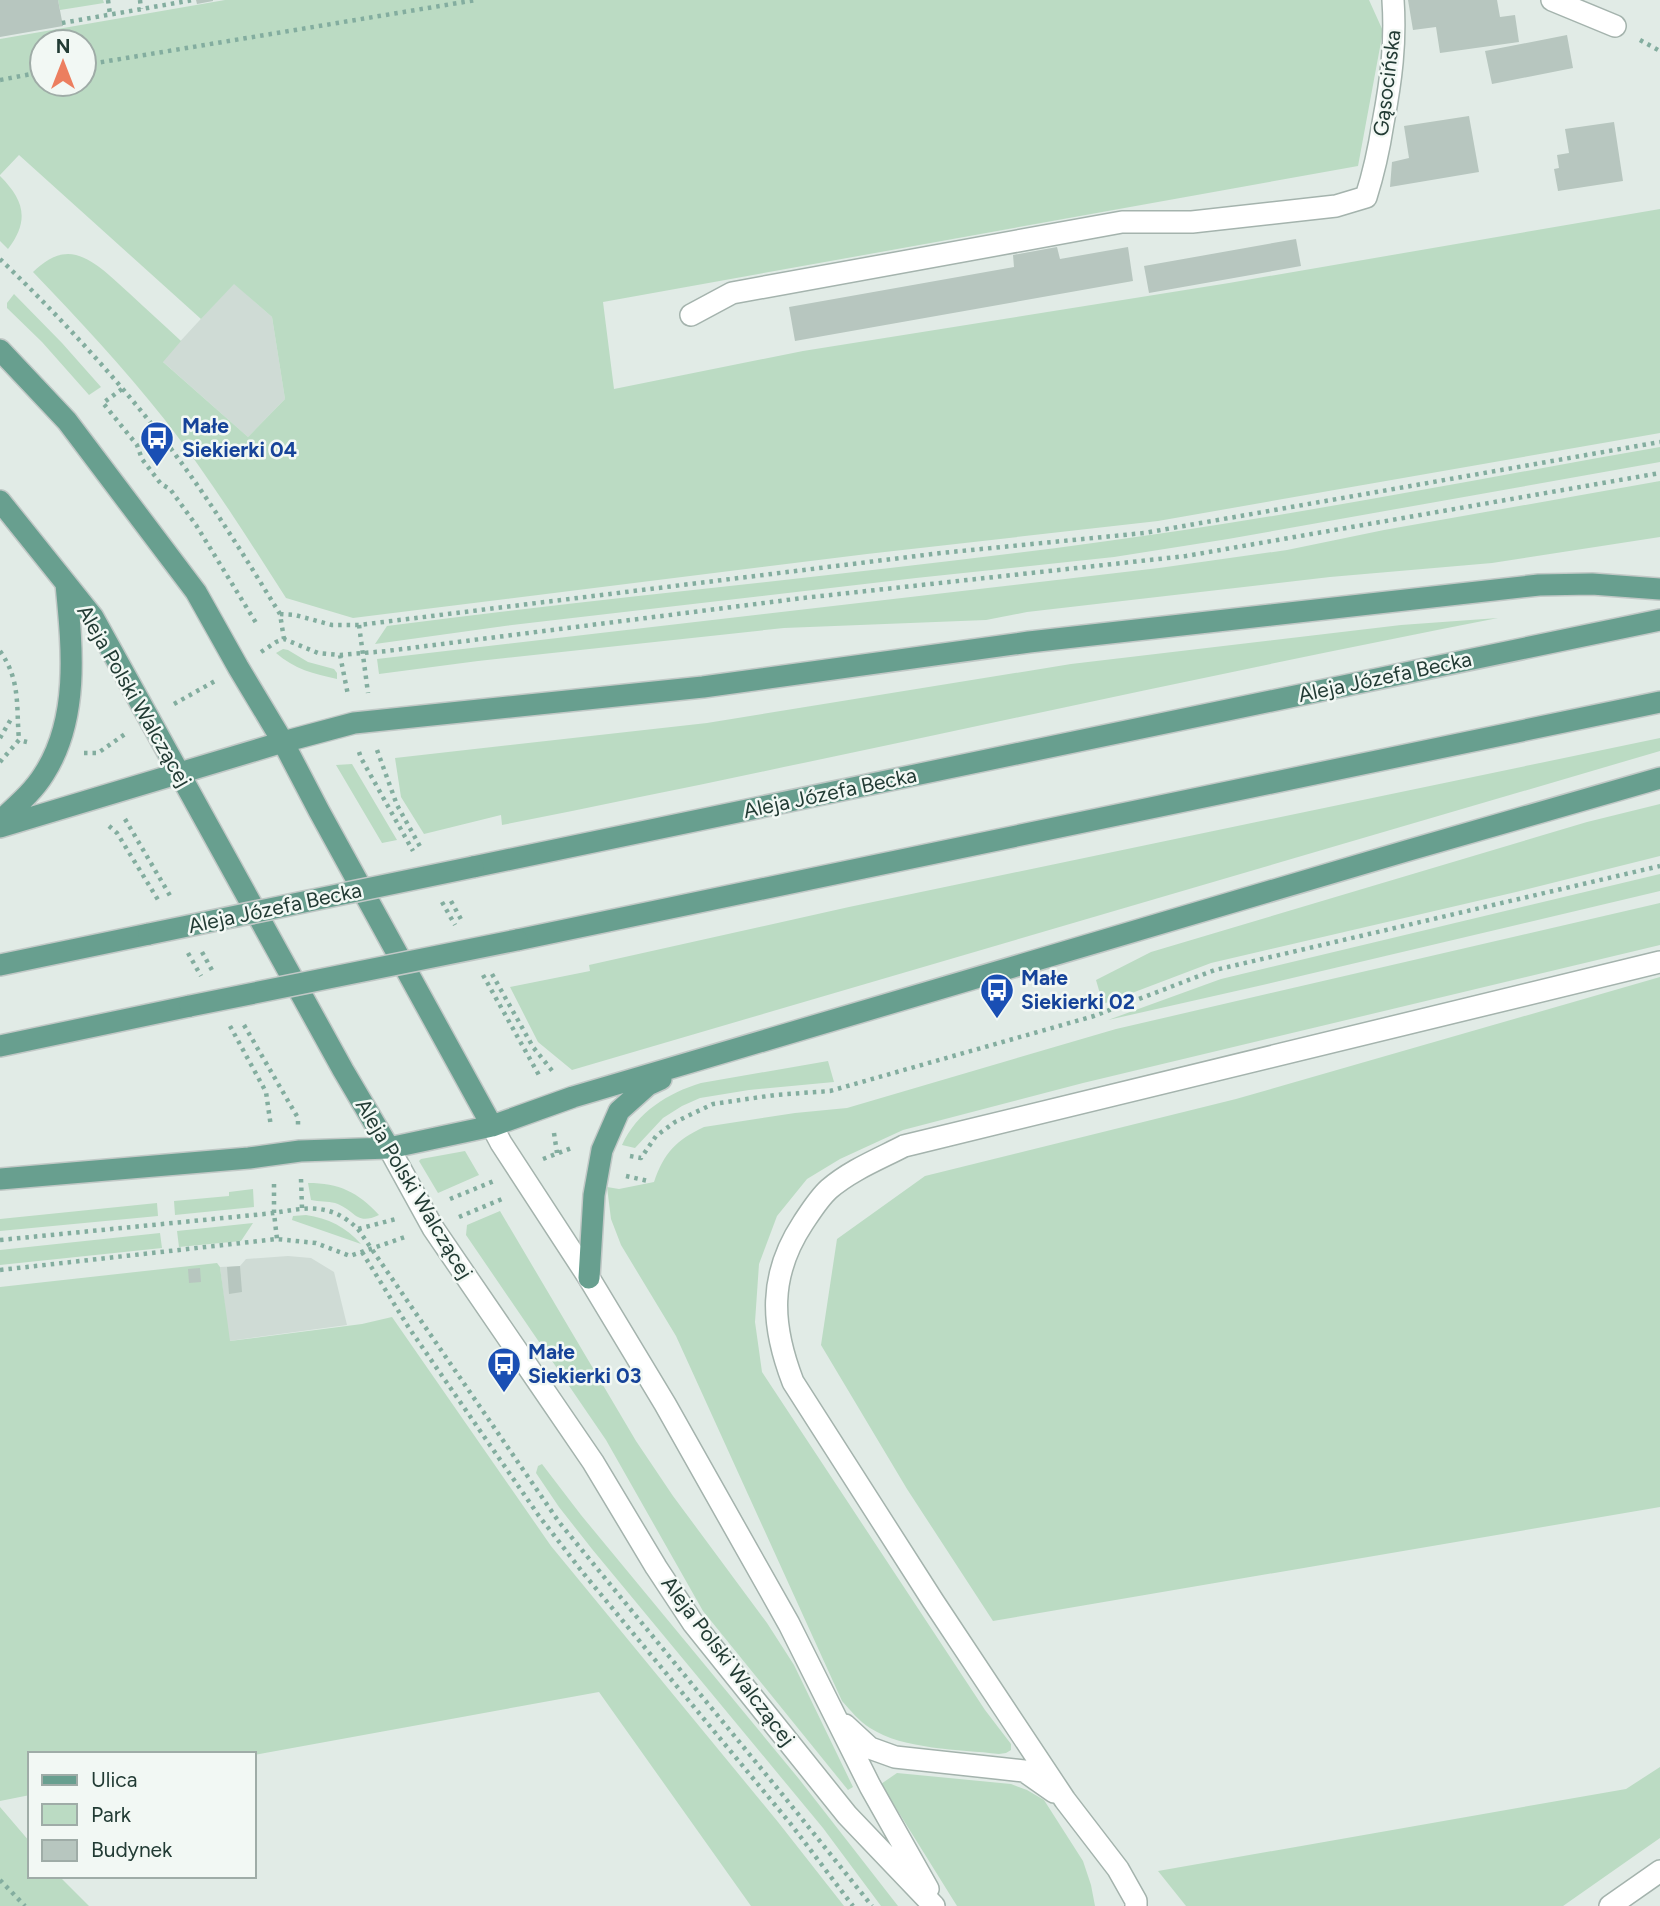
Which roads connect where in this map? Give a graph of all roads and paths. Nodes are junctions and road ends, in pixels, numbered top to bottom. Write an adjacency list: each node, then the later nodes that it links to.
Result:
1 (108, 0): 9 (path)
2 (140, 0): 8 (path)
3 (193, 0): 7 (path)
4 (476, 0): 12 (path)
5 (1393, 0): 16 (street, Gąsocińska)
6 (1552, 0): 11 (street)
7 (168, 2): 8 (path)
8 (141, 9): 9 (path)
9 (110, 14): 10 (path)
10 (62, 23)
11 (1615, 26)
12 (98, 63)
13 (28, 75): 14 (path)
14 (0, 80)
15 (0, 259): 18 (path)
16 (691, 315)
17 (0, 350): 39 (main road)
18 (122, 389): 24 (path); 26 (path)
19 (1660, 442): 24 (path)
20 (1660, 473): 30 (path)
21 (0, 501): 22 (main road, Aleja Polski Walczącej)
22 (66, 584): 43 (main road, Aleja Polski Walczącej); 45 (main road)
23 (1660, 589): 39 (main road)
24 (280, 614): 27 (path)
25 (1660, 620): 49 (main road, Aleja Józefa Becka, bridge)
26 (258, 626)
27 (284, 639): 28 (path); 30 (path)
28 (266, 650)
29 (0, 651): 35 (path)
30 (340, 655): 32 (path)
31 (214, 681): 33 (path)
32 (345, 682)
33 (184, 699)
34 (1660, 702): 50 (main road, bridge)
35 (14, 717): 36 (path); 37 (path)
36 (0, 738)
37 (19, 740)
38 (115, 740): 41 (path)
39 (282, 742): 43 (main road); 52 (main road)
40 (11, 749): 42 (path)
41 (76, 752)
42 (0, 762)
43 (179, 773): 46 (main road); 53 (main road, Aleja Polski Walczącej)
44 (1660, 778): 51 (main road)
45 (0, 821)
46 (0, 827)
47 (1660, 866): 54 (path)
48 (1660, 962): 66 (street)
49 (0, 965)
50 (0, 1046)
51 (709, 1057): 52 (main road); 54 (main road)
52 (492, 1126): 53 (main road); 55 (street, Aleja Polski Walczącej)
53 (389, 1148): 56 (main road); 58 (street, Aleja Polski Walczącej)
54 (600, 1160): 55 (path); 57 (path); 64 (main road)
55 (524, 1178): 58 (path); 58 (path); 64 (street, Aleja Polski Walczącej)
56 (0, 1179)
57 (648, 1181)
58 (428, 1219): 59 (path); 61 (path); 72 (street, Aleja Polski Walczącej)
59 (358, 1229): 60 (path); 61 (path)
60 (0, 1240)
61 (372, 1248): 62 (path); 71 (path)
62 (362, 1252): 63 (path); 70 (path)
63 (0, 1270)
64 (589, 1278): 65 (street, Aleja Polski Walczącej)
65 (836, 1717): 66 (street); 72 (street, Aleja Polski Walczącej)
66 (1065, 1800): 73 (street)
67 (1660, 1871): 74 (street)
68 (0, 1880): 69 (path)
69 (26, 1906)
70 (853, 1906)
71 (872, 1906)
72 (936, 1906)
73 (1136, 1906)
74 (1610, 1906)

